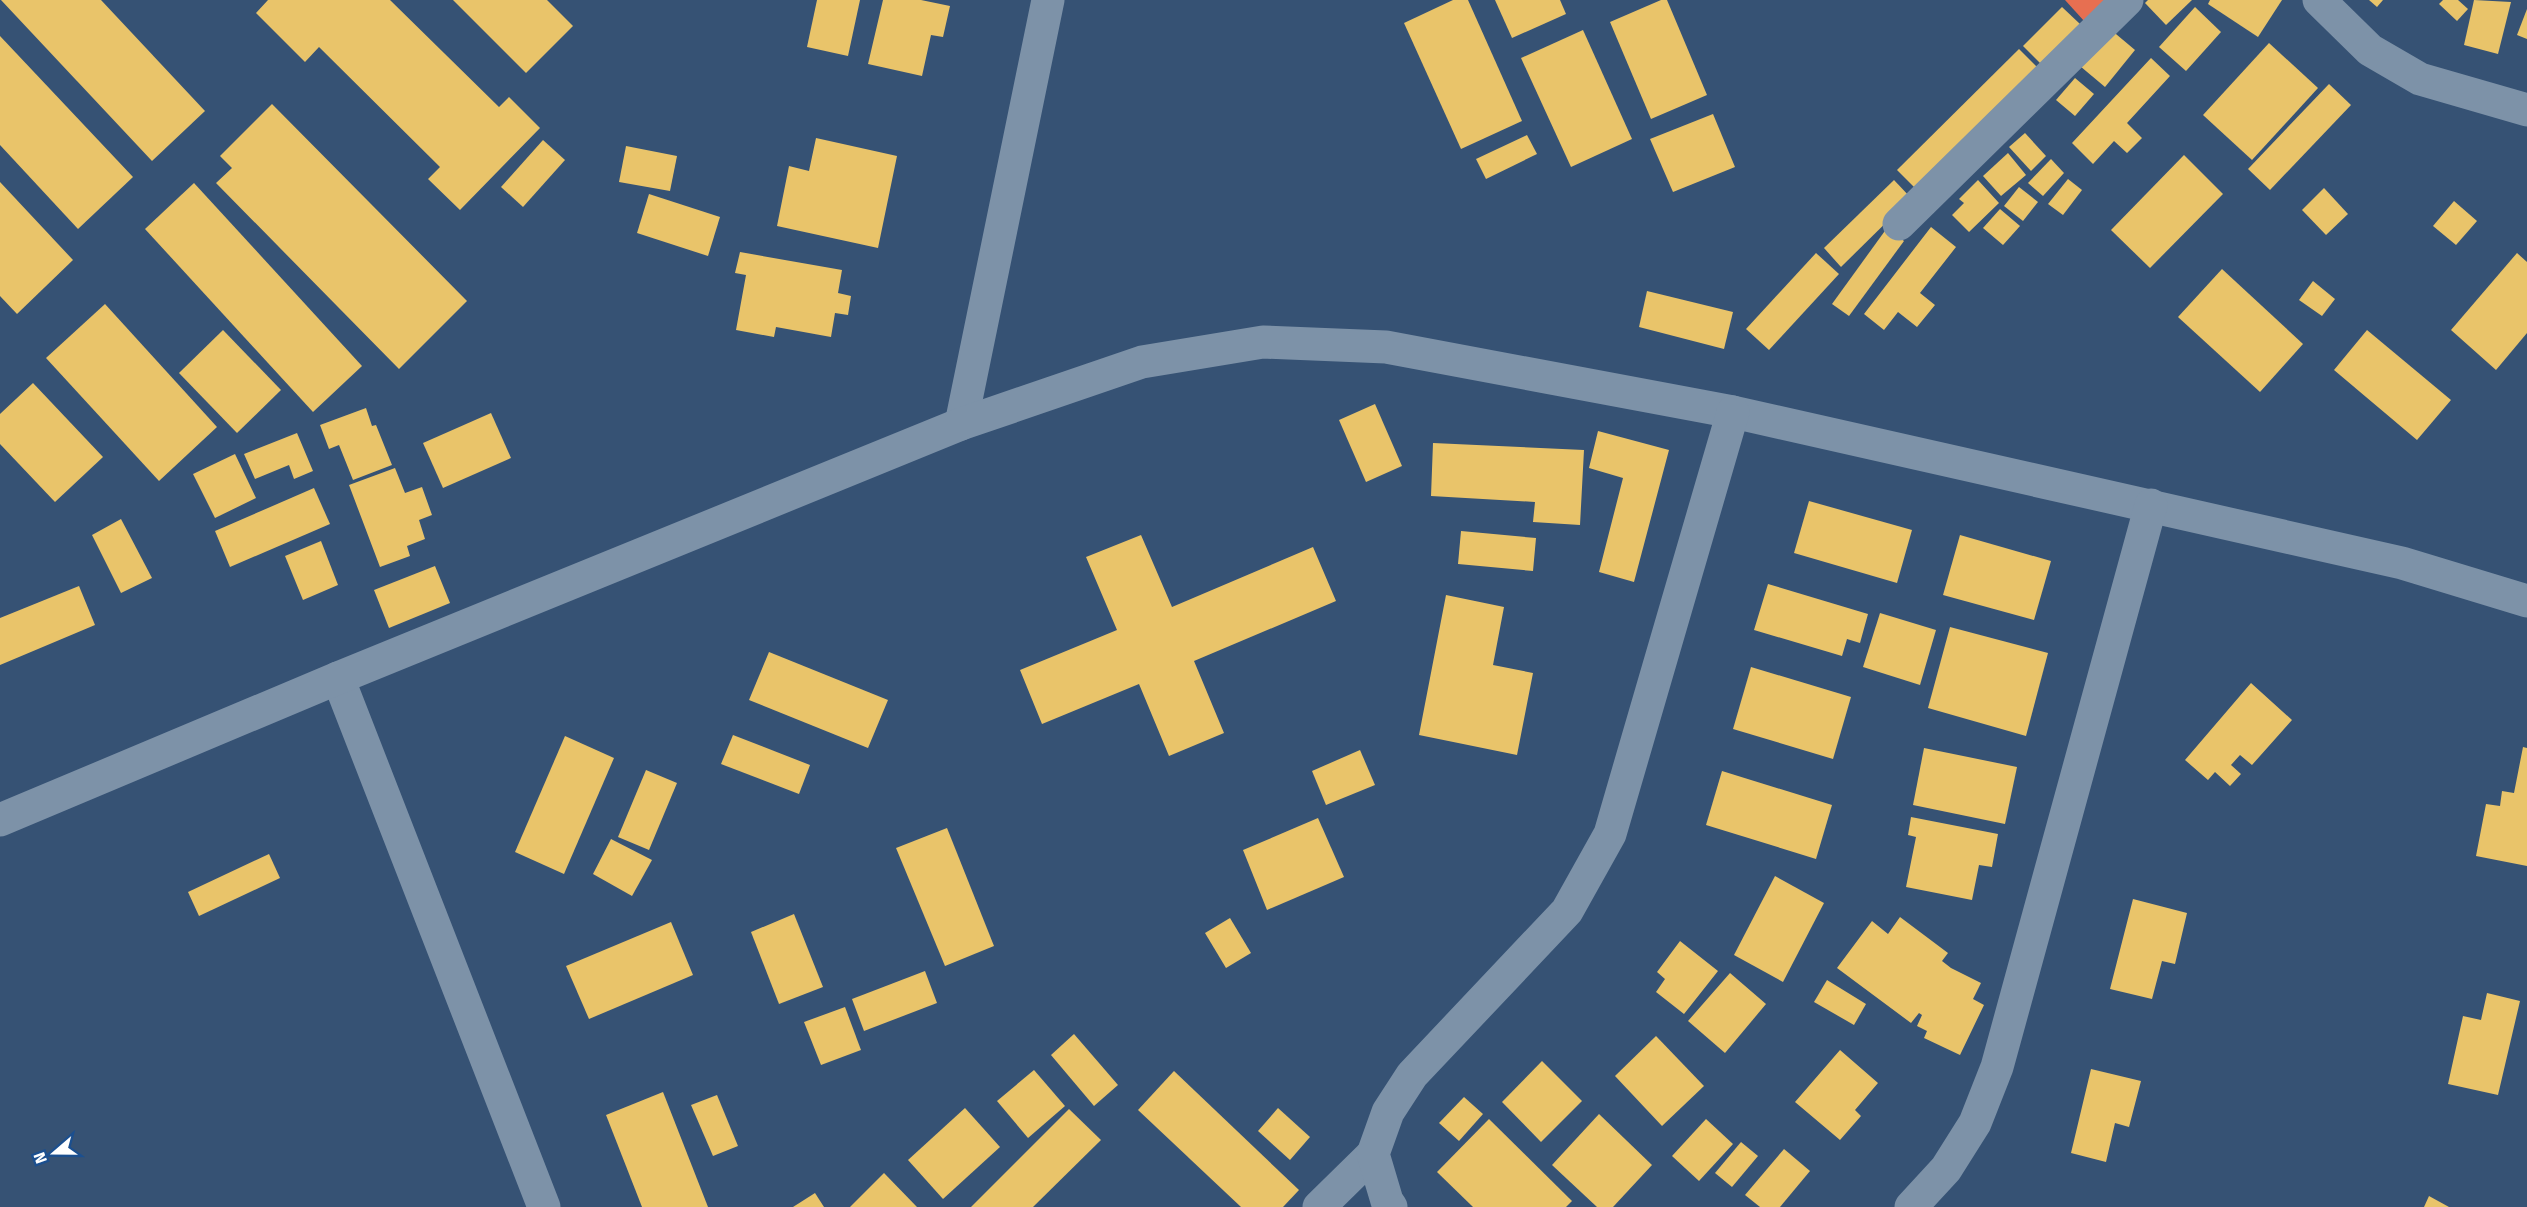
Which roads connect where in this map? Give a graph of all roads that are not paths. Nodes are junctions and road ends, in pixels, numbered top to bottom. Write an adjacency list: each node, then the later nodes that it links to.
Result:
1 (1048, 0): 7 (street)
2 (2127, 0): 5 (street)
3 (2319, 0): 4 (street)
4 (2527, 110)
5 (1899, 224)
6 (1733, 412): 7 (street); 8 (street); 12 (street)
7 (961, 424): 10 (street)
8 (2151, 505): 9 (street); 16 (street)
9 (2527, 601)
10 (338, 678): 11 (street); 13 (street)
11 (0, 820)
12 (1373, 1154): 14 (street); 15 (street)
13 (544, 1207)
14 (1319, 1207)
15 (1391, 1207)
16 (1911, 1207)

